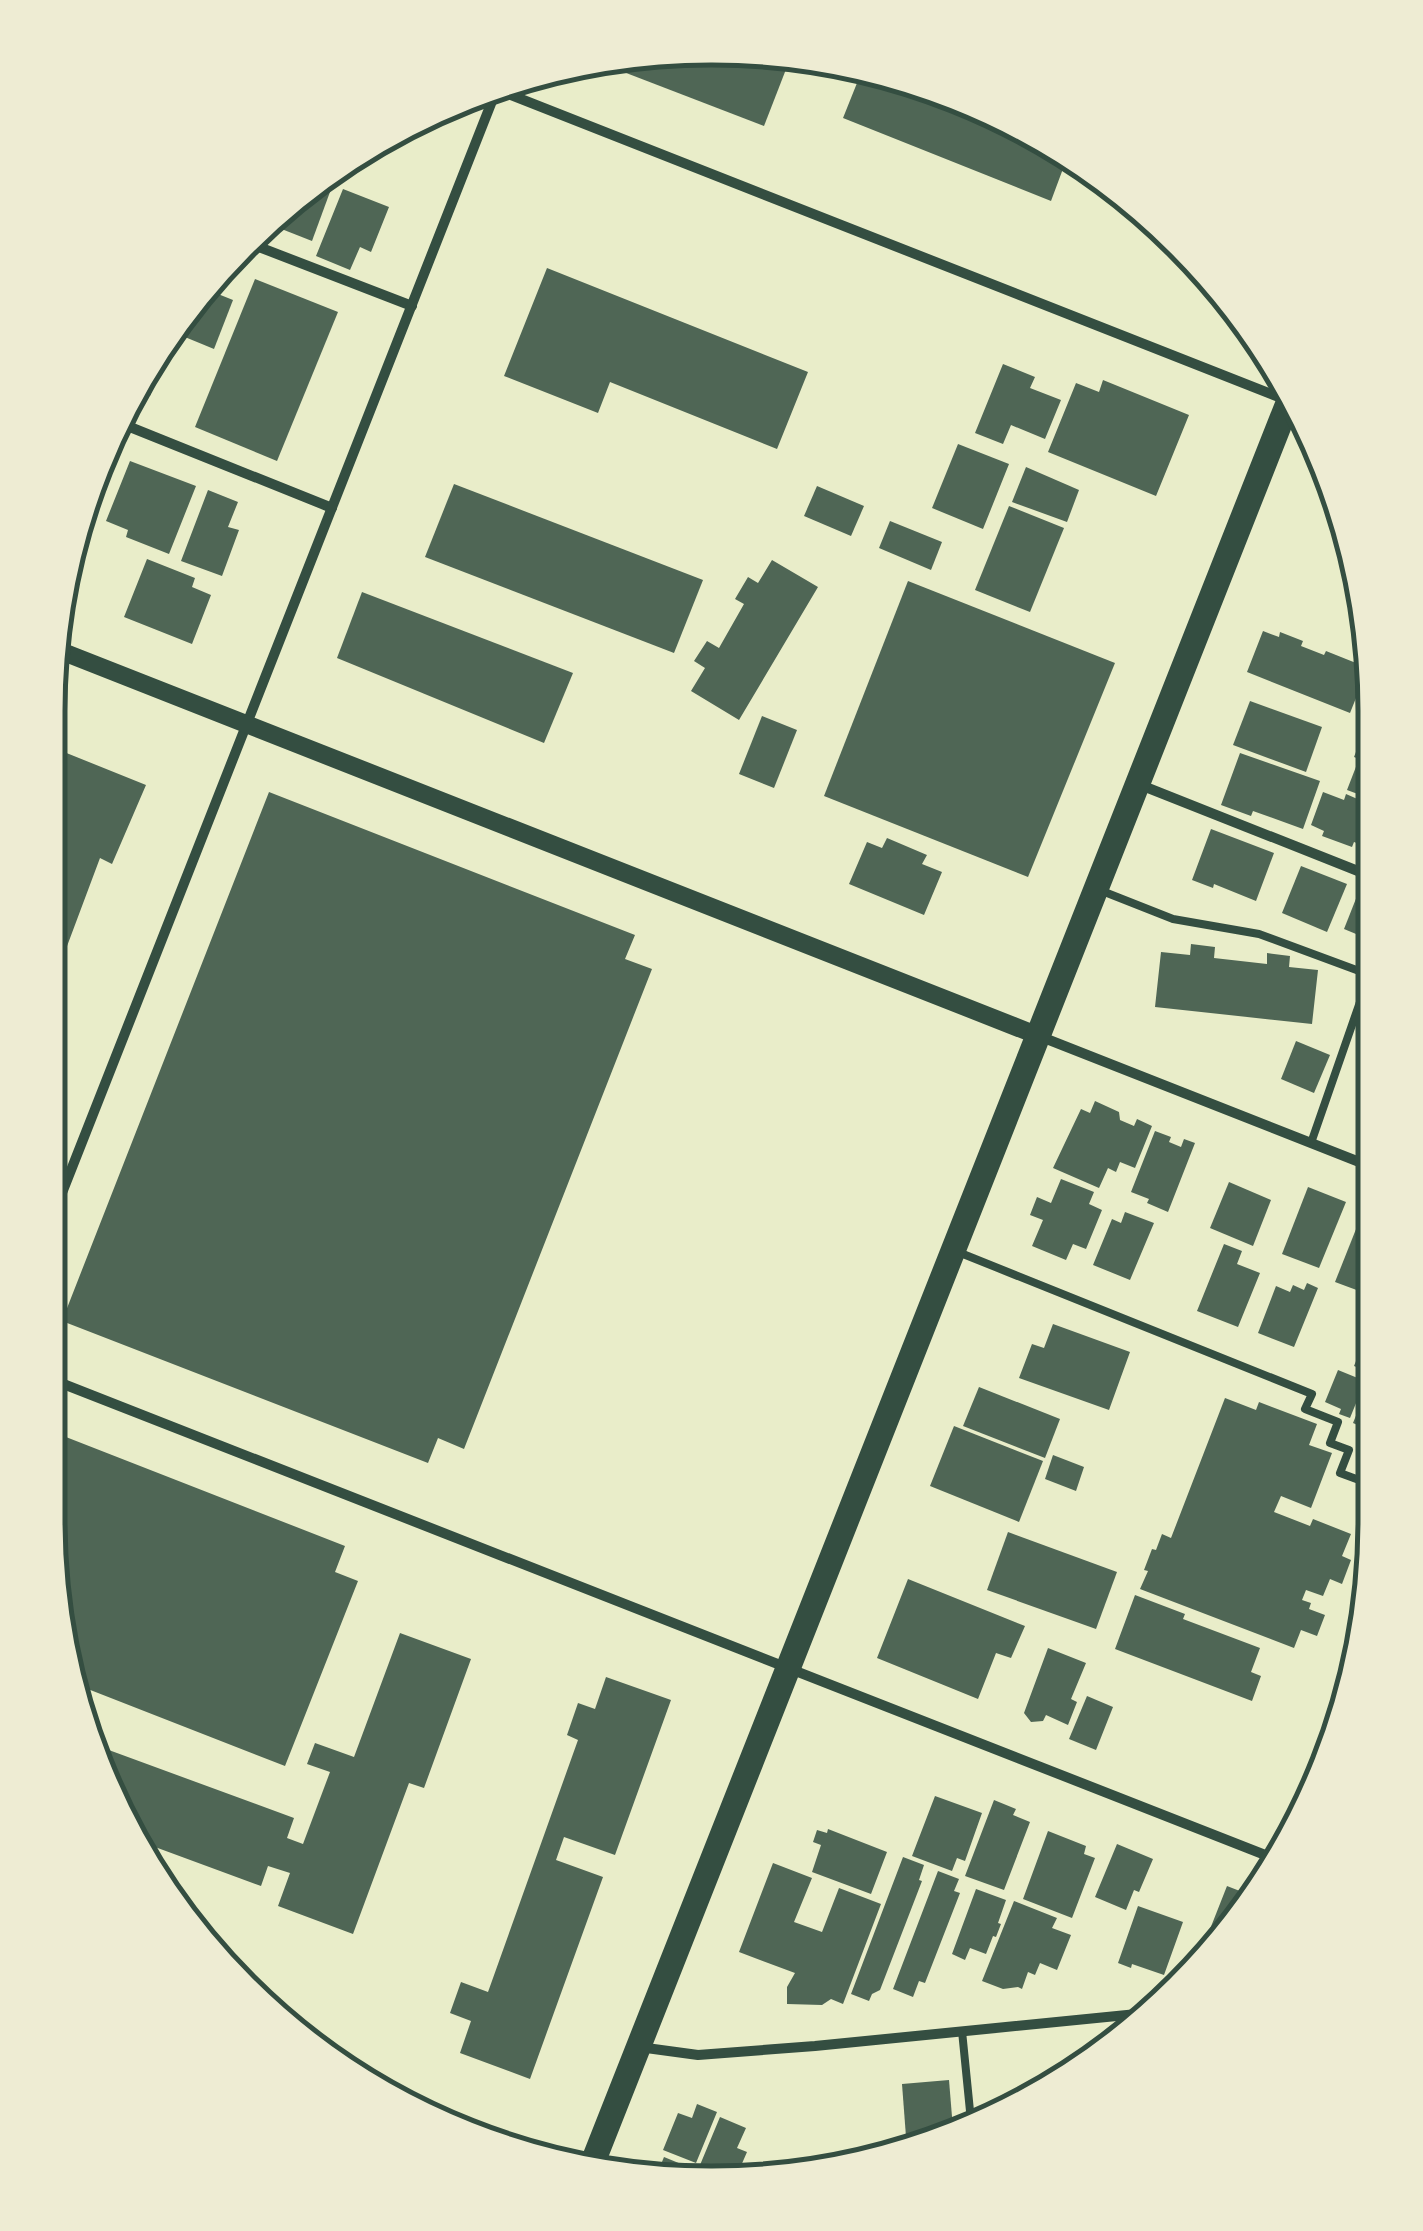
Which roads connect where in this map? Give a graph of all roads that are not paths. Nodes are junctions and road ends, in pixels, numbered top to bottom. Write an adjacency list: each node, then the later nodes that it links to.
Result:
1 (515, 96): 5 (street)
2 (490, 104): 4 (street)
3 (261, 248): 4 (street)
4 (412, 306): 8 (street)
5 (1273, 392)
6 (1286, 417): 11 (main road)
7 (131, 428): 8 (street)
8 (332, 508): 10 (street)
9 (68, 654): 10 (street)
10 (248, 724): 16 (street); 19 (street)
11 (1138, 784): 12 (street); 13 (main road)
12 (1358, 871)
13 (1096, 889): 14 (lane); 16 (main road)
14 (1358, 971)
15 (1358, 1008): 17 (lane)
16 (1038, 1036): 17 (street); 20 (main road)
17 (1311, 1143): 18 (street)
18 (1358, 1161)
19 (65, 1188)
20 (954, 1250): 22 (lane); 23 (main road)
21 (65, 1385): 23 (street)
22 (1358, 1480)
23 (788, 1670): 24 (street); 27 (main road)
24 (1264, 1855)
25 (1126, 2015): 26 (street)
26 (962, 2032): 27 (street); 28 (lane)
27 (638, 2047): 29 (main road)
28 (970, 2112)
29 (596, 2156)

